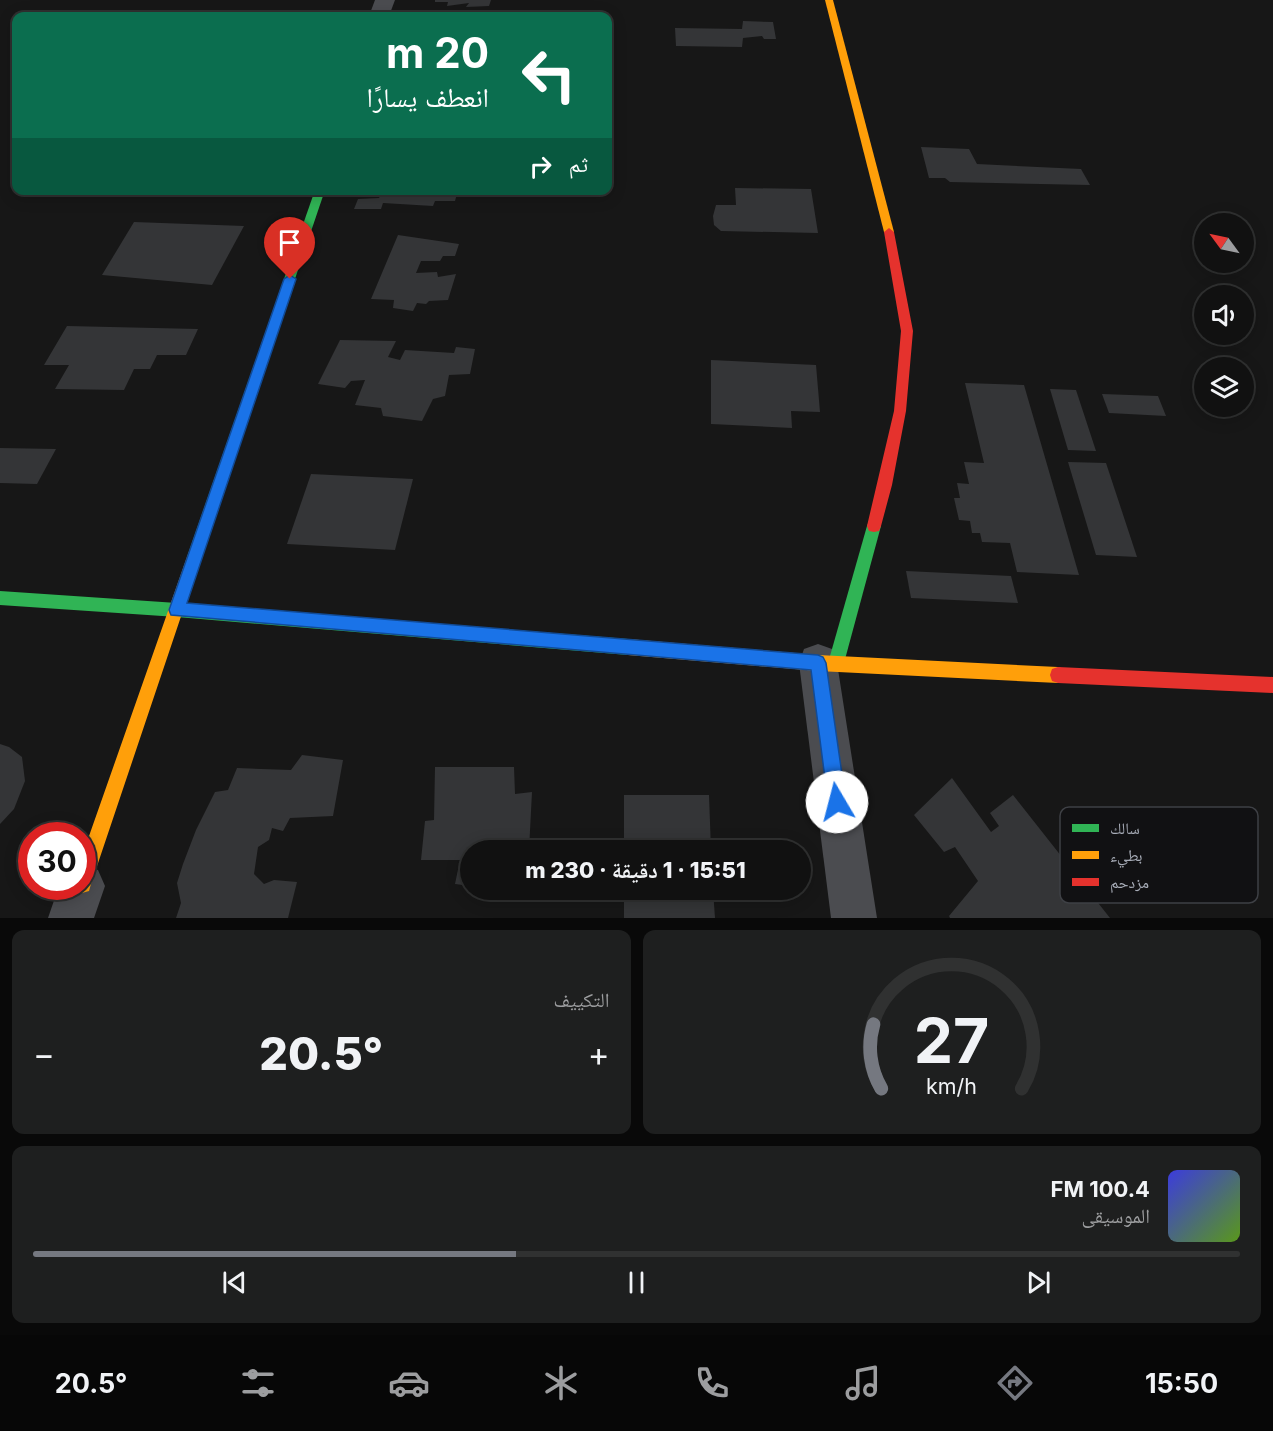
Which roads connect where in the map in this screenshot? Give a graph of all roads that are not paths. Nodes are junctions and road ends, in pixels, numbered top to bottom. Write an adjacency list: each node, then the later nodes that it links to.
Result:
1 (829, 0): 5 (street)
2 (318, 195): 4 (street)
3 (0, 598): 4 (street)
4 (177, 610): 5 (street); 7 (street)
5 (827, 663): 6 (street); 10 (street)
6 (1273, 685)
7 (96, 844)
8 (77, 900): 9 (street)
9 (71, 918)
10 (854, 918)

